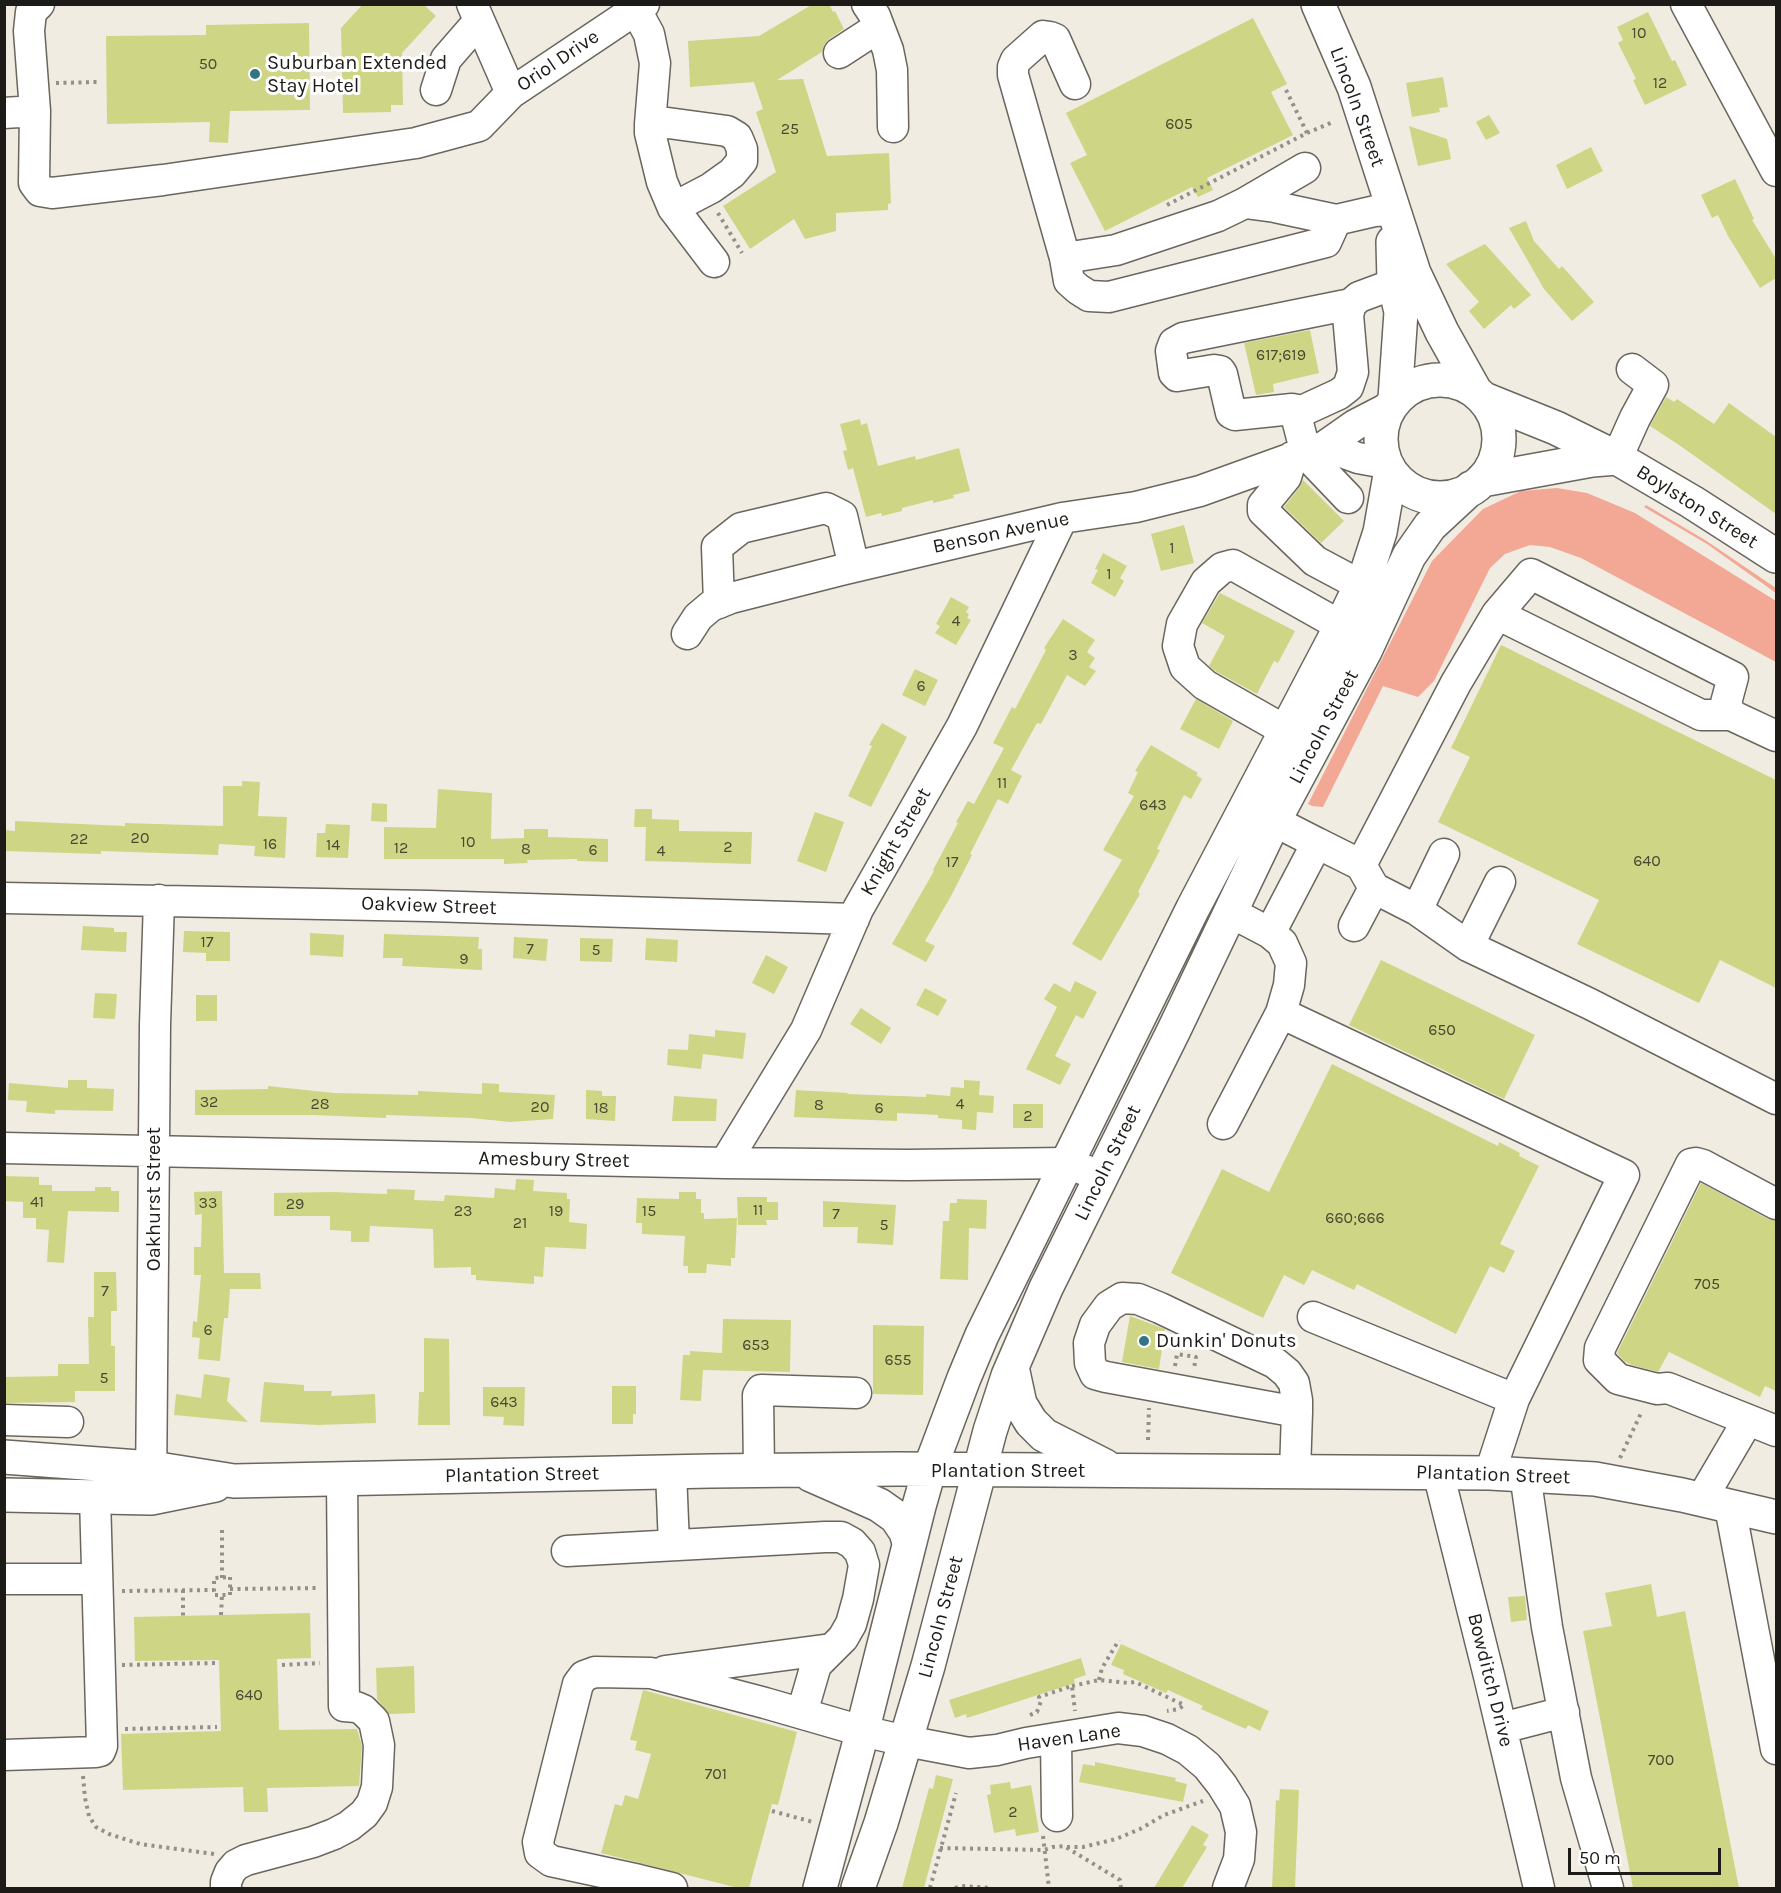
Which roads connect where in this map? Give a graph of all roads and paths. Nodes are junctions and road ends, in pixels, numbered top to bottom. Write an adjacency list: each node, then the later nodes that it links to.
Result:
1 (39, 4): 13 (street)
2 (1318, 4): 25 (main road, Lincoln Street)
3 (1686, 4): 20 (street)
4 (640, 7): 12 (street, Oriol Drive); 16 (street)
5 (475, 13): 10 (street); 12 (street)
6 (873, 16): 7 (street); 17 (street)
7 (839, 53)
8 (97, 82): 13 (path)
9 (1075, 84): 28 (street)
10 (436, 90)
11 (1286, 90): 18 (path)
12 (511, 93): 13 (street, Oriol Drive)
13 (34, 98): 14 (street)
14 (4, 113)
15 (1333, 122): 18 (path)
16 (650, 124): 23 (street); 23 (street)
17 (893, 127)
18 (1307, 133): 24 (path)
19 (1305, 168): 21 (street)
20 (1776, 171)
21 (1245, 203): 26 (street); 28 (street)
22 (713, 204): 27 (path)
23 (673, 208): 27 (street)
24 (1158, 210)
25 (1392, 210): 26 (street); 29 (main road, Lincoln Street); 32 (main road, Lincoln Street)
26 (1336, 220): 28 (street)
27 (728, 258)
28 (1065, 258)
29 (1394, 284): 30 (street); 33 (main road, Lincoln Street)
30 (1351, 304): 34 (street); 34 (street)
31 (1632, 369): 36 (street)
32 (1479, 394): 33 (main road); 36 (main road, Boylston Street); 38 (main road)
33 (1390, 404): 35 (street, Benson Avenue); 37 (main road)
34 (1302, 411): 35 (street)
35 (1308, 452): 37 (street); 39 (street); 40 (street, Benson Avenue); 43 (street)
36 (1617, 458): 38 (main road, Boylston Street); 41 (main road, Boylston Street)
37 (1387, 469): 38 (main road); 43 (main road, Lincoln Street)
38 (1477, 484): 52 (main road, Lincoln Street)
39 (1348, 498)
40 (1062, 518): 42 (street, Benson Avenue); 62 (street, Knight Street)
41 (1774, 553)
42 (854, 567): 44 (street, Benson Avenue); 44 (street)
43 (1360, 585): 46 (main road, Lincoln Street)
44 (719, 603): 47 (street, Benson Avenue)
45 (1497, 614): 48 (street); 48 (street); 55 (street)
46 (1341, 626): 49 (main road, Lincoln Street); 49 (street)
47 (687, 634)
48 (1731, 715): 50 (street)
49 (1286, 731): 51 (main road, Lincoln Street)
50 (1776, 736)
51 (1245, 805): 52 (main road); 57 (main road, Lincoln Street)
52 (1274, 821): 53 (street); 61 (main road, Lincoln Street)
53 (1317, 843): 55 (street); 64 (street)
54 (1444, 854): 60 (street)
55 (1368, 876): 60 (street); 63 (street)
56 (1500, 882): 65 (street)
57 (1198, 897): 61 (main road); 72 (main road, Lincoln Street)
58 (4, 898): 59 (street, Oakview Street)
59 (159, 900): 62 (street, Oakview Street); 70 (street, Oakhurst Street)
60 (1417, 910): 65 (street)
61 (1230, 912): 64 (street); 73 (main road, Lincoln Street)
62 (854, 919): 71 (street, Knight Street)
63 (1354, 926)
64 (1270, 933): 66 (street)
65 (1468, 946): 67 (street)
66 (1281, 1013): 68 (street); 80 (street)
67 (1776, 1099)
68 (1223, 1124)
69 (4, 1149): 70 (street, Amesbury Street)
70 (154, 1152): 71 (street, Amesbury Street); 101 (street, Oakhurst Street)
71 (725, 1163): 72 (street, Amesbury Street)
72 (1066, 1163): 73 (street, Amesbury Street); 93 (main road, Lincoln Street)
73 (1101, 1176): 77 (main road, Lincoln Street)
74 (1776, 1204): 84 (street)
75 (1313, 1317): 80 (street)
76 (1195, 1364): 78 (path)
77 (1012, 1367): 91 (main road, Lincoln Street); 94 (main road)
78 (1160, 1389): 81 (street); 81 (street); 87 (path)
79 (856, 1393): 92 (street)
80 (1514, 1399): 98 (street)
81 (1297, 1406): 96 (street)
82 (1642, 1413): 89 (path)
83 (4, 1420): 85 (street)
84 (1748, 1420): 86 (street); 104 (street)
85 (68, 1422)
86 (1776, 1431)
87 (1148, 1440)
88 (4, 1456): 101 (main road, Plantation Street)
89 (1618, 1461)
90 (801, 1470): 92 (main road, Plantation Street); 93 (main road, Plantation Street); 107 (main road)
91 (979, 1470): 93 (main road, Plantation Street); 94 (main road, Plantation Street); 138 (main road, Lincoln Street)
92 (759, 1471): 95 (main road, Plantation Street)
93 (929, 1471): 107 (main road, Lincoln Street)
94 (1115, 1471): 96 (main road, Plantation Street)
95 (671, 1472): 100 (main road, Plantation Street); 108 (street)
96 (1295, 1472): 97 (main road, Plantation Street)
97 (1438, 1472): 98 (main road, Plantation Street); 133 (street, Bowditch Drive)
98 (1490, 1473): 99 (main road, Plantation Street)
99 (1525, 1474): 104 (main road, Plantation Street); 130 (street)
100 (342, 1479): 101 (main road, Plantation Street); 151 (street)
101 (152, 1483): 103 (main road, Plantation Street)
102 (4, 1495): 103 (main road, Plantation Street)
103 (95, 1497): 112 (street)
104 (1716, 1503): 105 (main road, Plantation Street); 122 (street)
105 (1774, 1510)
106 (222, 1527): 110 (path)
107 (909, 1543): 135 (main road, Lincoln Street)
108 (674, 1545): 109 (street); 121 (street)
109 (567, 1551)
110 (222, 1578): 114 (path); 116 (path)
111 (4, 1579): 112 (street)
112 (104, 1585): 115 (path); 141 (street)
113 (329, 1587): 114 (path)
114 (230, 1589): 117 (path)
115 (183, 1590): 116 (path); 119 (path)
116 (214, 1590): 117 (path)
117 (222, 1595): 118 (path)
118 (221, 1615)
119 (183, 1616)
120 (1119, 1640): 128 (path)
121 (831, 1648): 127 (street); 131 (street)
122 (1767, 1649): 140 (street)
123 (215, 1663): 125 (path)
124 (321, 1663): 126 (path)
125 (112, 1665)
126 (282, 1665)
127 (651, 1673): 131 (street, Haven Lane); 152 (street)
128 (1099, 1680): 129 (path); 136 (path)
129 (1072, 1686): 137 (path); 139 (path)
130 (1564, 1712): 133 (street); 164 (street)
131 (802, 1713): 135 (street, Haven Lane)
132 (217, 1727): 134 (path)
133 (1502, 1728): 163 (street, Bowditch Drive)
134 (114, 1729)
135 (862, 1731): 138 (street, Haven Lane); 155 (main road, Lincoln Street)
136 (1143, 1731): 137 (street, Haven Lane); 162 (street, Haven Lane)
137 (1067, 1736): 139 (street, Haven Lane); 146 (street)
138 (906, 1741): 139 (street, Haven Lane); 156 (main road, Lincoln Street)
139 (1015, 1746)
140 (1776, 1749)
141 (81, 1751): 142 (street); 151 (path)
142 (4, 1755)
143 (956, 1793): 149 (path)
144 (1205, 1801): 148 (path)
145 (772, 1811): 147 (path)
146 (1056, 1816)
147 (823, 1824)
148 (1064, 1846): 150 (path); 161 (path)
149 (940, 1848): 150 (path); 157 (path)
150 (1044, 1850): 160 (path)
151 (255, 1858): 153 (street)
152 (638, 1884): 154 (street)
153 (226, 1888)
154 (672, 1888)
155 (820, 1888)
156 (858, 1888)
157 (930, 1888)
158 (955, 1888): 159 (path)
159 (990, 1888)
160 (1049, 1888)
161 (1122, 1888)
162 (1228, 1888)
163 (1539, 1888)
164 (1608, 1888)

